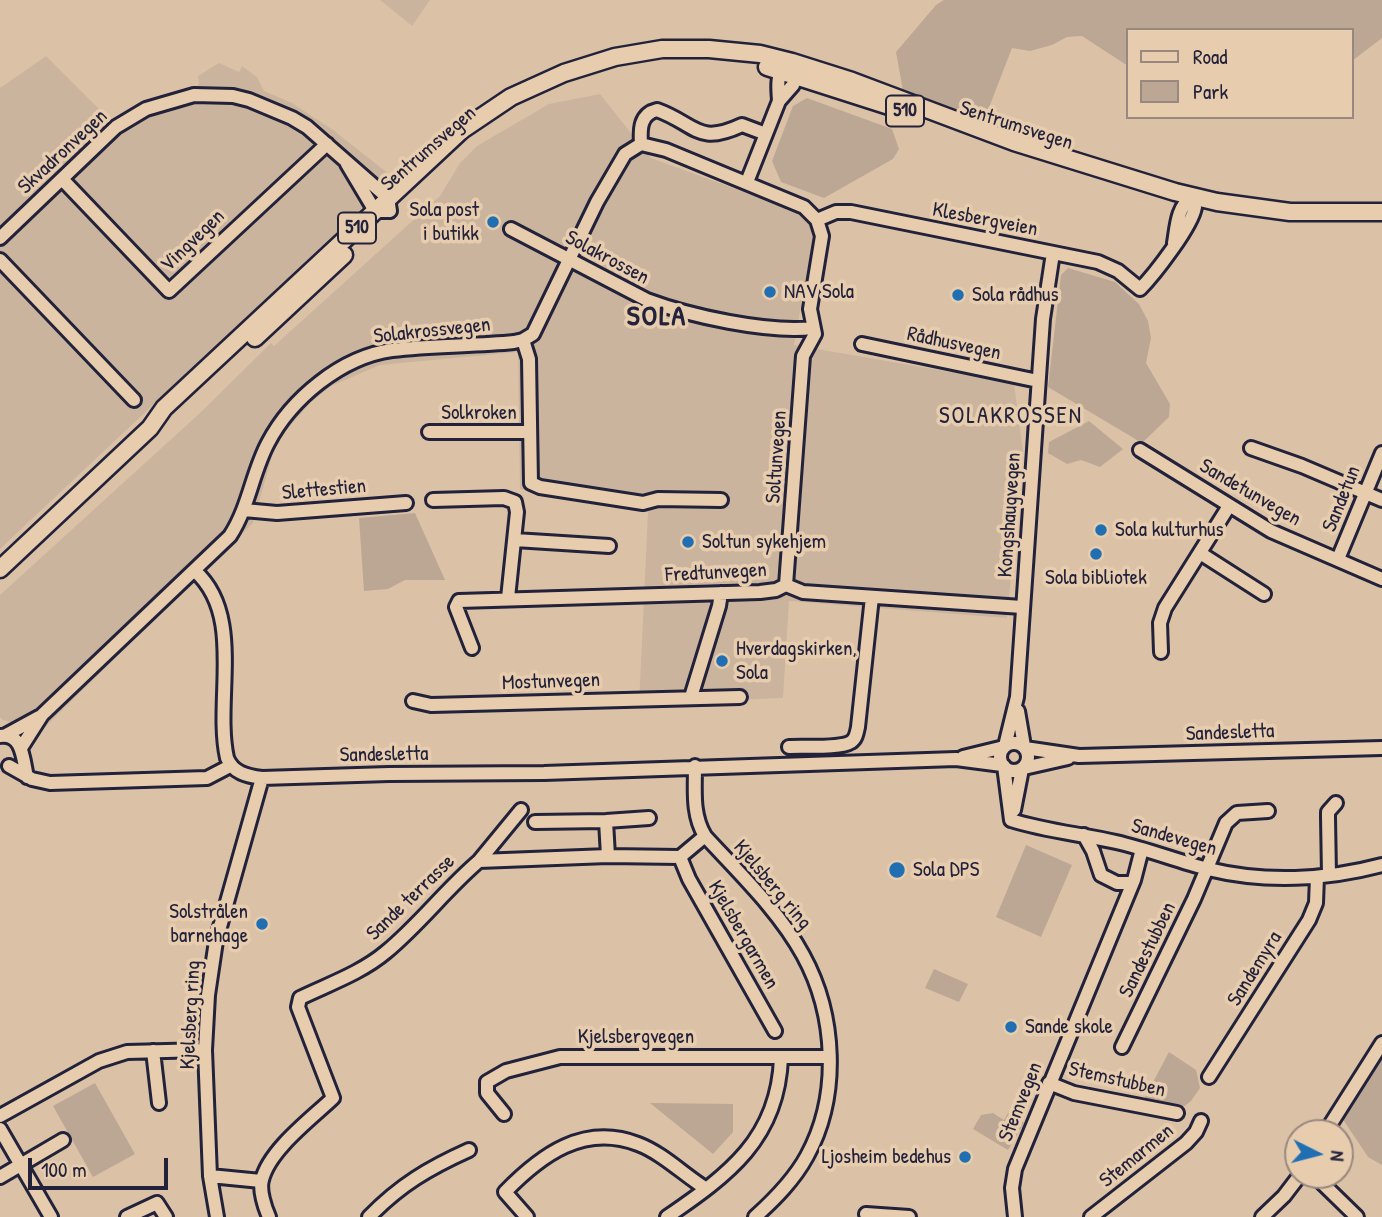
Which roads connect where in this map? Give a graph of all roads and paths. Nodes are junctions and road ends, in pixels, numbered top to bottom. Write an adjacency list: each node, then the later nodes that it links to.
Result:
1 (790, 69): 2 (street); 8 (main road, Sentrumsvegen / 510); 9 (main road, Sentrumsvegen / 510)
2 (766, 134): 4 (street); 7 (street)
3 (327, 144): 5 (street, Skvadronvegen); 6 (street, Skvadronvegen); 6 (street, Vingvegen)
4 (641, 144): 7 (street); 16 (street, Solakrossvegen)
5 (347, 164): 9 (street, Skvadronvegen); 9 (street, Skvadronvegen)
6 (62, 179): 13 (street, Skvadronvegen)
7 (747, 182): 11 (street)
8 (1190, 201): 10 (main road, Sentrumsvegen / 510); 14 (street, Klesbergveien)
9 (384, 207): 38 (main road, Sentrumsvegen / 510); 41 (main road, Sentrumsvegen / 510)
10 (1378, 212)
11 (817, 220): 14 (street, Klesbergveien); 17 (street)
12 (511, 229): 16 (street, Solakrossen)
13 (0, 238)
14 (1052, 253): 20 (street, Kongshaugvegen)
15 (0, 260): 21 (street)
16 (569, 261): 17 (street, Solakrossen); 18 (street, Solakrossvegen)
17 (814, 331): 42 (street, Soltunvegen)
18 (523, 340): 23 (street, Solkroken); 33 (street, Solakrossvegen)
19 (862, 345): 20 (street, Rådhusvegen)
20 (1038, 382): 47 (street, Kongshaugvegen)
21 (134, 401)
22 (429, 432): 23 (street, Solkroken)
23 (529, 432): 29 (street, Solkroken)
24 (1251, 448): 27 (street)
25 (1140, 450): 32 (street, Sandetunvegen)
26 (1382, 453): 27 (street, Sandetun)
27 (1365, 492): 30 (street); 37 (street, Sandetun)
28 (433, 500): 34 (street)
29 (721, 500)
30 (1382, 500)
31 (406, 503): 33 (street, Slettestien)
32 (1229, 506): 36 (street); 37 (street, Sandetunvegen)
33 (244, 510): 39 (street, Solakrossvegen)
34 (515, 540): 35 (street); 46 (street)
35 (609, 547)
36 (1200, 553): 44 (street); 49 (street)
37 (1338, 559): 40 (street, Sandetunvegen)
38 (0, 569)
39 (195, 571): 54 (street); 64 (street)
40 (1382, 579)
41 (0, 581)
42 (786, 584): 43 (street, Fredtunvegen); 45 (street, Fredtunvegen)
43 (721, 593): 46 (street, Fredtunvegen); 50 (street)
44 (1264, 594)
45 (872, 597): 47 (street, Fredtunvegen); 56 (street)
46 (508, 598): 48 (street, Fredtunvegen)
47 (1022, 607): 52 (street, Kongshaugvegen)
48 (472, 648)
49 (1161, 652)
50 (691, 697): 51 (street, Mostunvegen); 53 (street, Mostunvegen)
51 (740, 697)
52 (1017, 697): 57 (street, Kongshaugvegen); 58 (street, Kongshaugvegen)
53 (413, 701)
54 (42, 715): 55 (street); 60 (street)
55 (3, 734): 60 (street)
56 (789, 747)
57 (1004, 747): 58 (street, Sandesletta); 62 (street, Sandesletta); 66 (street)
58 (1025, 747): 61 (street, Sandesletta); 67 (street)
59 (1382, 748): 61 (street, Sandesletta)
60 (21, 751): 63 (street); 68 (street)
61 (1079, 756): 67 (street, Sandesletta)
62 (956, 759): 65 (street, Sandesletta); 66 (street, Sandesletta)
63 (4, 766): 68 (street)
64 (230, 766): 68 (street); 69 (street, Sandesletta)
65 (695, 766): 69 (street, Sandesletta); 78 (street, Kjelsberg ring)
66 (1003, 766): 67 (street, Sandesletta); 74 (street)
67 (1023, 768): 74 (street)
68 (27, 777)
69 (262, 779): 90 (street, Kjelsberg ring)
70 (1336, 803): 85 (street)
71 (521, 810): 82 (street, Sande terrasse)
72 (1268, 811): 84 (street, Sandestubben)
73 (649, 818): 75 (street)
74 (1011, 820): 77 (street, Sandevegen)
75 (607, 821): 76 (street); 80 (street)
76 (535, 822)
77 (1084, 835): 79 (street, Sandevegen); 86 (street)
78 (705, 836): 81 (street); 92 (street, Kjelsberg ring)
79 (1142, 849): 84 (street, Sandevegen); 86 (street, Stemvegen)
80 (608, 856): 81 (street, Sande terrasse); 82 (street, Sande terrasse)
81 (680, 857): 87 (street, Kjelsbergarmen)
82 (479, 861): 108 (street, Sande terrasse)
83 (1382, 865): 85 (street, Sandevegen)
84 (1208, 869): 85 (street, Sandevegen); 89 (street, Sandestubben)
85 (1323, 876): 94 (street, Sandemyra)
86 (1134, 880): 95 (street, Stemvegen)
87 (775, 1031)
88 (1382, 1043): 100 (street)
89 (1122, 1047)
90 (205, 1050): 91 (street); 106 (street, Kjelsberg ring)
91 (153, 1051): 96 (street); 99 (street)
92 (829, 1057): 93 (street, Kjelsbergvegen); 121 (street, Kjelsberg ring)
93 (781, 1058): 98 (street, Kjelsbergvegen); 109 (street)
94 (1209, 1077)
95 (1049, 1083): 97 (street, Stemstubben); 123 (street, Stemvegen)
96 (159, 1103)
97 (1177, 1113)
98 (504, 1114)
99 (0, 1116)
100 (1334, 1119)
101 (1201, 1121): 124 (street, Stemarmen)
102 (0, 1129): 105 (street)
103 (63, 1140): 105 (street)
104 (469, 1150): 118 (street)
105 (20, 1166): 107 (street); 113 (street)
106 (210, 1176): 108 (street); 116 (street, Kjelsberg ring)
107 (0, 1177)
108 (261, 1181): 117 (street)
109 (705, 1188): 119 (street); 120 (street)
110 (1289, 1189): 125 (street)
111 (1328, 1189): 126 (street)
112 (866, 1214): 122 (street)
113 (51, 1217)
114 (127, 1217): 115 (street)
115 (166, 1217)
116 (218, 1217)
117 (269, 1217)
118 (369, 1217)
119 (527, 1217)
120 (667, 1217)
121 (755, 1217)
122 (909, 1217)
123 (1015, 1217)
124 (1091, 1217)
125 (1262, 1217)
126 (1357, 1217)

